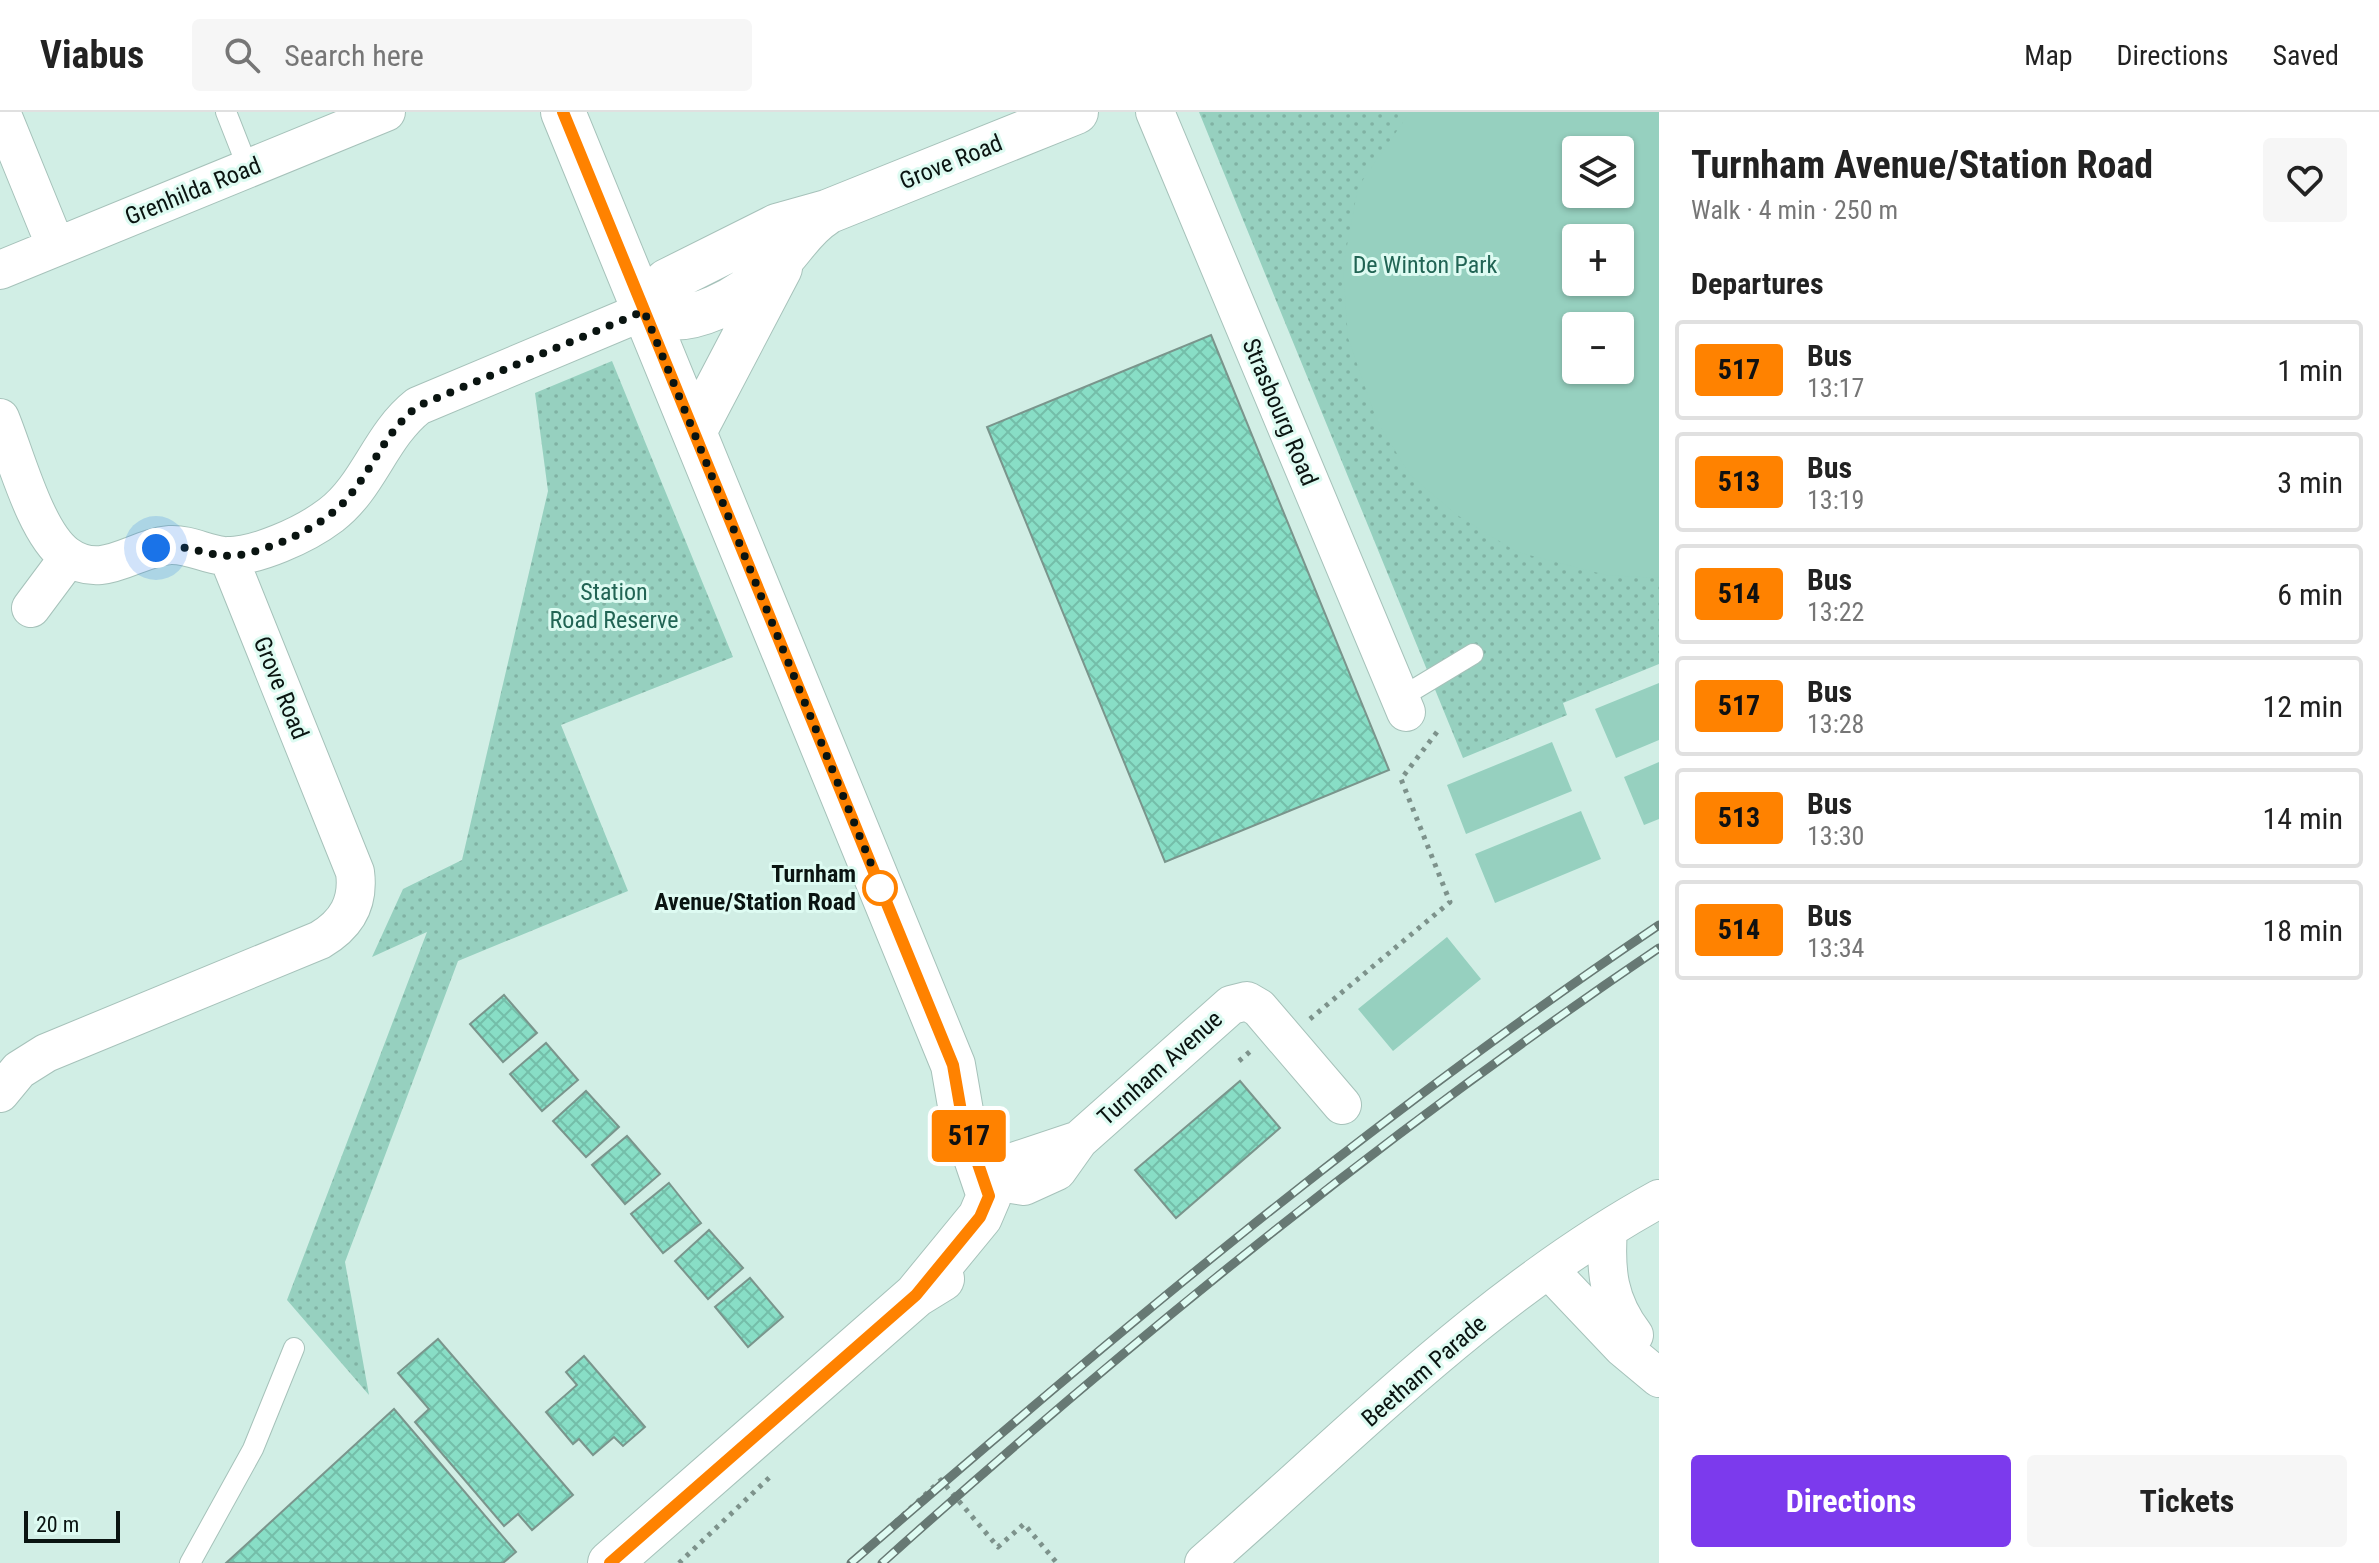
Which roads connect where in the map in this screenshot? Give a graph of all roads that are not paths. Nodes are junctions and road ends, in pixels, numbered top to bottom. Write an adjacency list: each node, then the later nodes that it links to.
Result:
1 (1, 112): 9 (street)
2 (226, 112): 7 (lane)
3 (386, 112): 7 (street, Grenhilda Road)
4 (563, 112): 12 (street)
5 (1076, 112): 8 (street, Grove Road)
6 (1155, 112): 19 (street, Strasbourg Road)
7 (248, 168): 9 (street, Grenhilda Road)
8 (827, 212): 10 (street, Grove Road); 12 (street, Grove Road)
9 (56, 247): 11 (street, Grenhilda Road)
10 (788, 252): 12 (street, Grove Road); 14 (street)
11 (0, 270)
12 (644, 311): 14 (street); 15 (street, Grove Road)
13 (0, 418): 16 (street)
14 (694, 432): 22 (street)
15 (228, 556): 16 (street); 20 (street, Grove Road)
16 (69, 557): 17 (street)
17 (31, 608)
18 (1473, 654): 19 (lane)
19 (1403, 705)
20 (0, 1093)
21 (1342, 1105): 22 (street, Turnham Avenue)
22 (999, 1193): 31 (street)
23 (1659, 1199): 24 (street, Beetham Parade)
24 (1608, 1229): 25 (street, Beetham Parade); 27 (street)
25 (1549, 1270): 28 (street); 29 (street, Beetham Parade)
26 (294, 1348): 30 (lane)
27 (1659, 1362)
28 (1659, 1378)
29 (1208, 1562)
30 (190, 1563)
31 (610, 1563)

